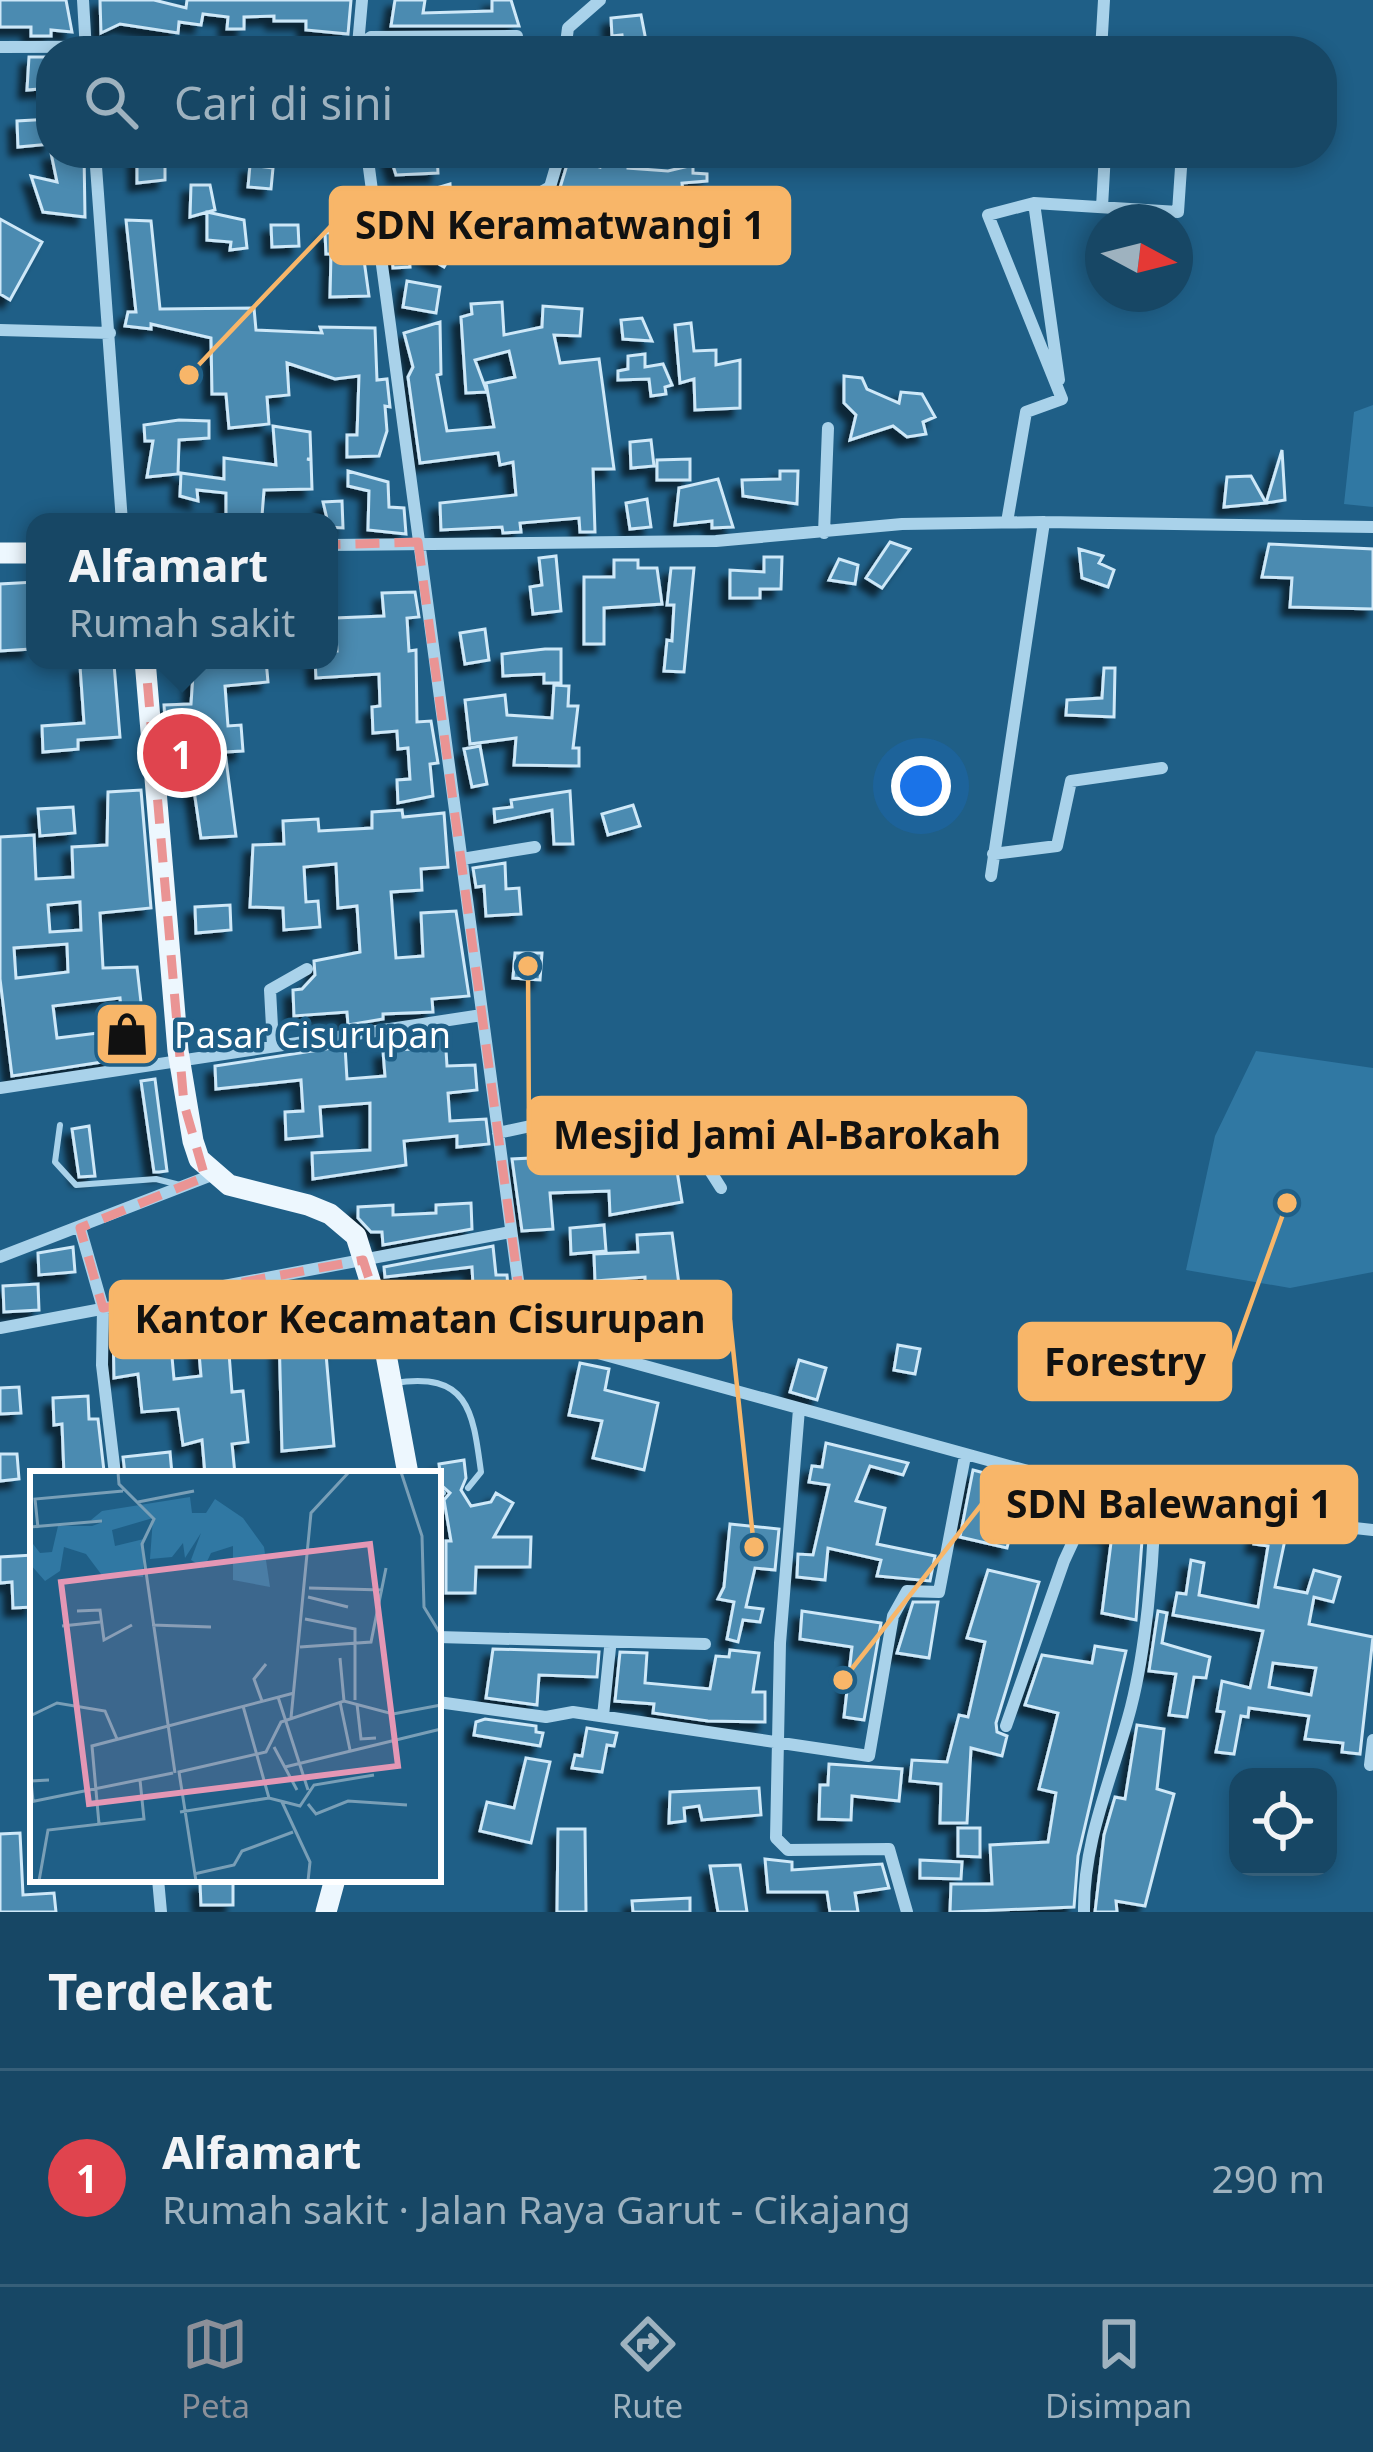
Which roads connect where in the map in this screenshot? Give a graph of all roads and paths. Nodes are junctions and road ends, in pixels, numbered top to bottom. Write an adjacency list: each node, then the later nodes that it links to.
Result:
1 (83, 0): 5 (street)
2 (362, 0): 6 (street)
3 (600, 0): 7 (street)
4 (1104, 0): 8 (street)
5 (85, 36)
6 (353, 36)
7 (567, 36)
8 (1102, 36)
9 (0, 47): 10 (street)
10 (36, 48)
11 (96, 168): 22 (street)
12 (370, 168): 20 (street)
13 (556, 168): 20 (street)
14 (1104, 168): 17 (street)
15 (1181, 168): 18 (street)
16 (1034, 203): 19 (street); 23 (street); 23 (street)
17 (1102, 204)
18 (1179, 204)
19 (1085, 206)
20 (377, 220): 30 (street)
21 (0, 331): 22 (street)
22 (110, 333): 25 (street)
23 (1062, 399): 26 (street)
24 (828, 428): 29 (street)
25 (121, 513)
26 (1007, 522): 27 (street); 29 (street)
27 (1044, 522): 28 (street); 35 (street)
28 (1373, 527)
29 (824, 533): 30 (street)
30 (418, 542): 31 (street); 36 (street)
31 (338, 545)
32 (147, 669): 41 (main road)
33 (1162, 768): 35 (street)
34 (535, 847): 36 (street)
35 (993, 854): 37 (street)
36 (462, 859): 39 (street)
37 (991, 876)
38 (308, 969): 40 (street)
39 (482, 1015): 40 (street); 44 (street)
40 (273, 1045): 41 (street)
41 (179, 1060): 42 (street); 45 (main road)
42 (0, 1088)
43 (59, 1125): 46 (lane)
44 (498, 1132): 47 (street); 49 (street)
45 (212, 1175): 46 (street); 51 (main road)
46 (184, 1186): 48 (street)
47 (721, 1188)
48 (80, 1228): 50 (street); 53 (street)
49 (511, 1232): 51 (street); 55 (street)
50 (0, 1257)
51 (363, 1260): 52 (main road); 53 (street)
52 (376, 1300): 55 (street); 56 (main road)
53 (103, 1308): 54 (street); 59 (street)
54 (0, 1328)
55 (525, 1333): 57 (street)
56 (391, 1383): 60 (main road); 61 (lane)
57 (799, 1409): 58 (street); 72 (street)
58 (965, 1456): 62 (street); 72 (street)
59 (116, 1471)
60 (407, 1471)
61 (468, 1488)
62 (1096, 1492): 63 (street); 70 (street)
63 (1155, 1506): 64 (street); 79 (street)
64 (1373, 1530)
65 (441, 1637): 66 (street)
66 (704, 1643)
67 (610, 1648): 69 (street)
68 (441, 1702): 69 (street)
69 (603, 1717): 72 (street)
70 (1006, 1726)
71 (1373, 1740): 73 (street)
72 (779, 1741): 78 (street)
73 (1370, 1765)
74 (158, 1882): 76 (street)
75 (334, 1882): 77 (main road)
76 (161, 1912)
77 (326, 1912)
78 (908, 1912)
79 (1084, 1912)

